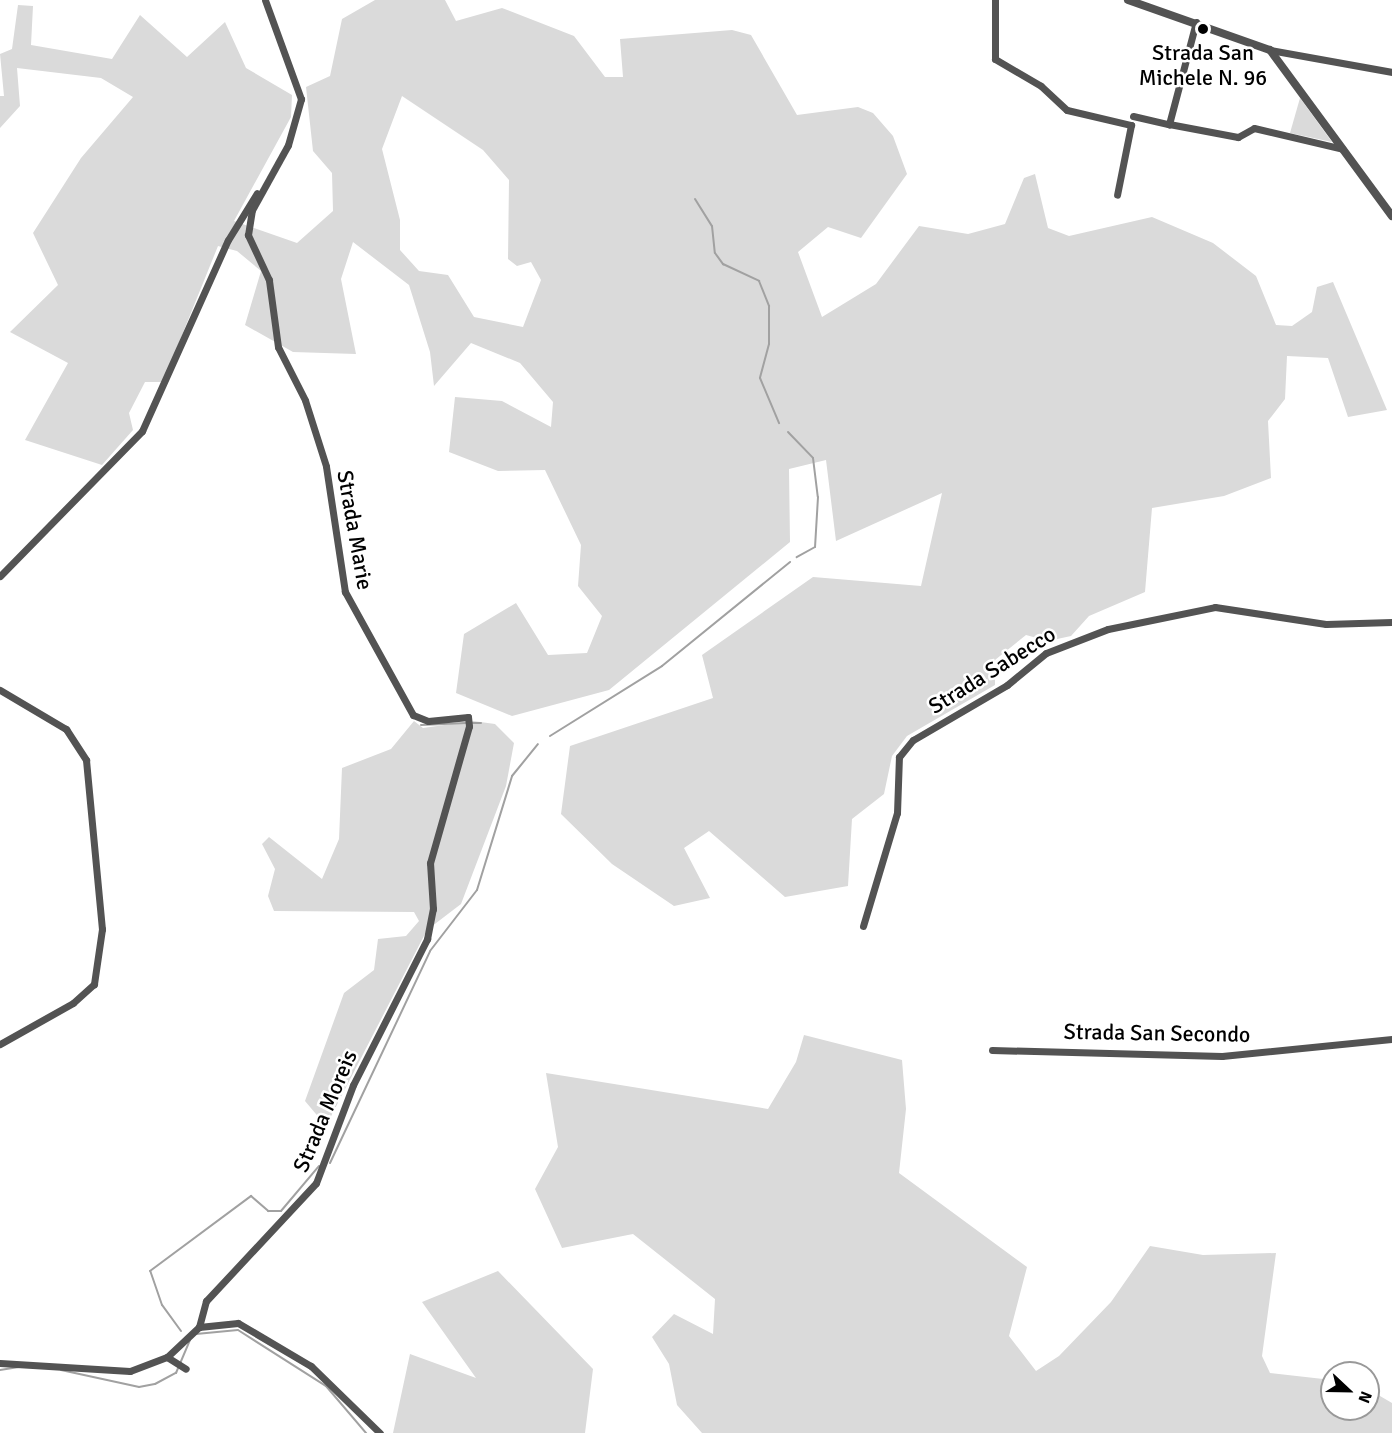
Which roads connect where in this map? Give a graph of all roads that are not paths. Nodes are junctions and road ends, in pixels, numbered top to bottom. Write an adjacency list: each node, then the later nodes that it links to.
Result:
1 (265, 0): 10 (street, Strada Marie)
2 (995, 0): 11 (street)
3 (1128, 0): 4 (street)
4 (1196, 22): 5 (street); 8 (street)
5 (1270, 50): 6 (street); 9 (street)
6 (1392, 72)
7 (1132, 116): 8 (street)
8 (1169, 124): 9 (street)
9 (1343, 149): 12 (street)
10 (268, 184): 13 (street); 17 (street, Strada Marie)
11 (1117, 195)
12 (1392, 216)
13 (0, 576)
14 (1392, 622): 16 (street, Strada Sabecco)
15 (0, 690): 19 (street)
16 (863, 926)
17 (406, 982): 21 (street, Strada Moreis)
18 (1392, 1039): 20 (street, Strada San Secondo)
19 (0, 1044)
20 (992, 1050)
21 (199, 1327): 22 (street); 25 (street)
22 (167, 1357): 23 (street); 24 (street)
23 (0, 1363)
24 (186, 1369)
25 (380, 1433)

